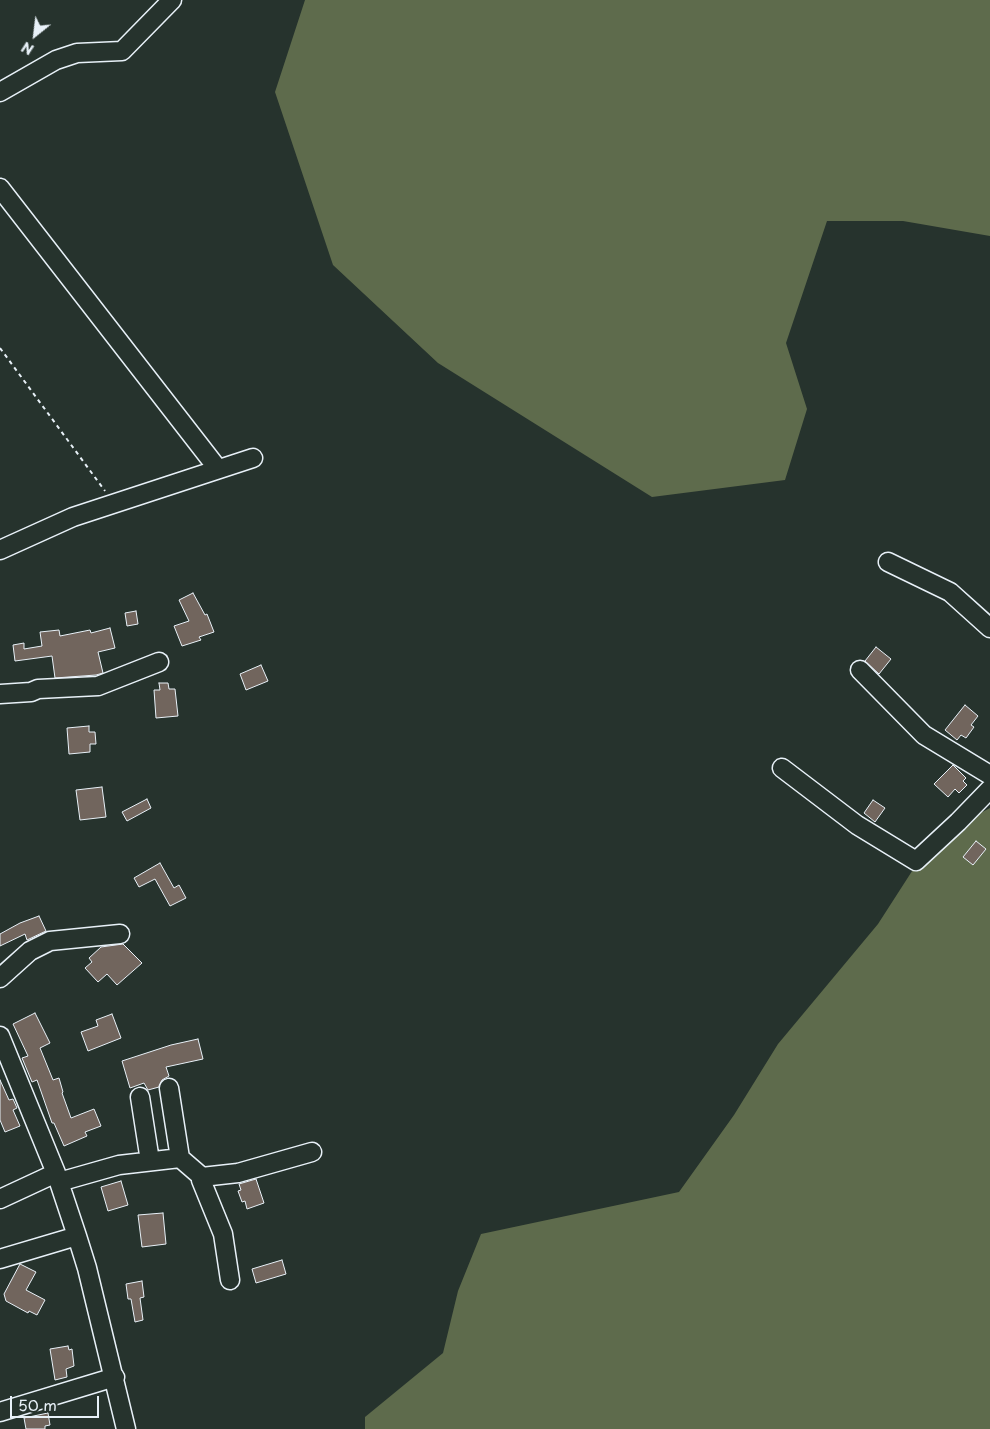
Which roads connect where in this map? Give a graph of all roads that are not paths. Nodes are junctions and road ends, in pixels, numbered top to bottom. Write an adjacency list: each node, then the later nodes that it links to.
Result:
1 (172, 0): 2 (street)
2 (0, 92)
3 (0, 188): 5 (street)
4 (254, 458): 5 (street)
5 (218, 469): 6 (street)
6 (0, 550)
7 (888, 562): 8 (street)
8 (990, 628)
9 (159, 662): 11 (street)
10 (860, 670): 13 (street)
11 (0, 694)
12 (782, 768): 14 (street)
13 (990, 776)
14 (990, 789)
15 (120, 934): 16 (street)
16 (0, 978)
17 (0, 1036): 23 (street)
18 (168, 1088): 21 (street)
19 (140, 1098): 22 (street)
20 (312, 1152): 24 (street)
21 (180, 1158): 22 (street); 24 (street)
22 (150, 1161): 23 (street)
23 (57, 1177): 25 (street); 26 (street)
24 (202, 1177): 28 (street)
25 (0, 1199)
26 (77, 1236): 27 (street); 29 (street)
27 (0, 1259)
28 (230, 1280)
29 (115, 1377): 30 (street); 31 (street)
30 (0, 1412)
31 (126, 1429)

